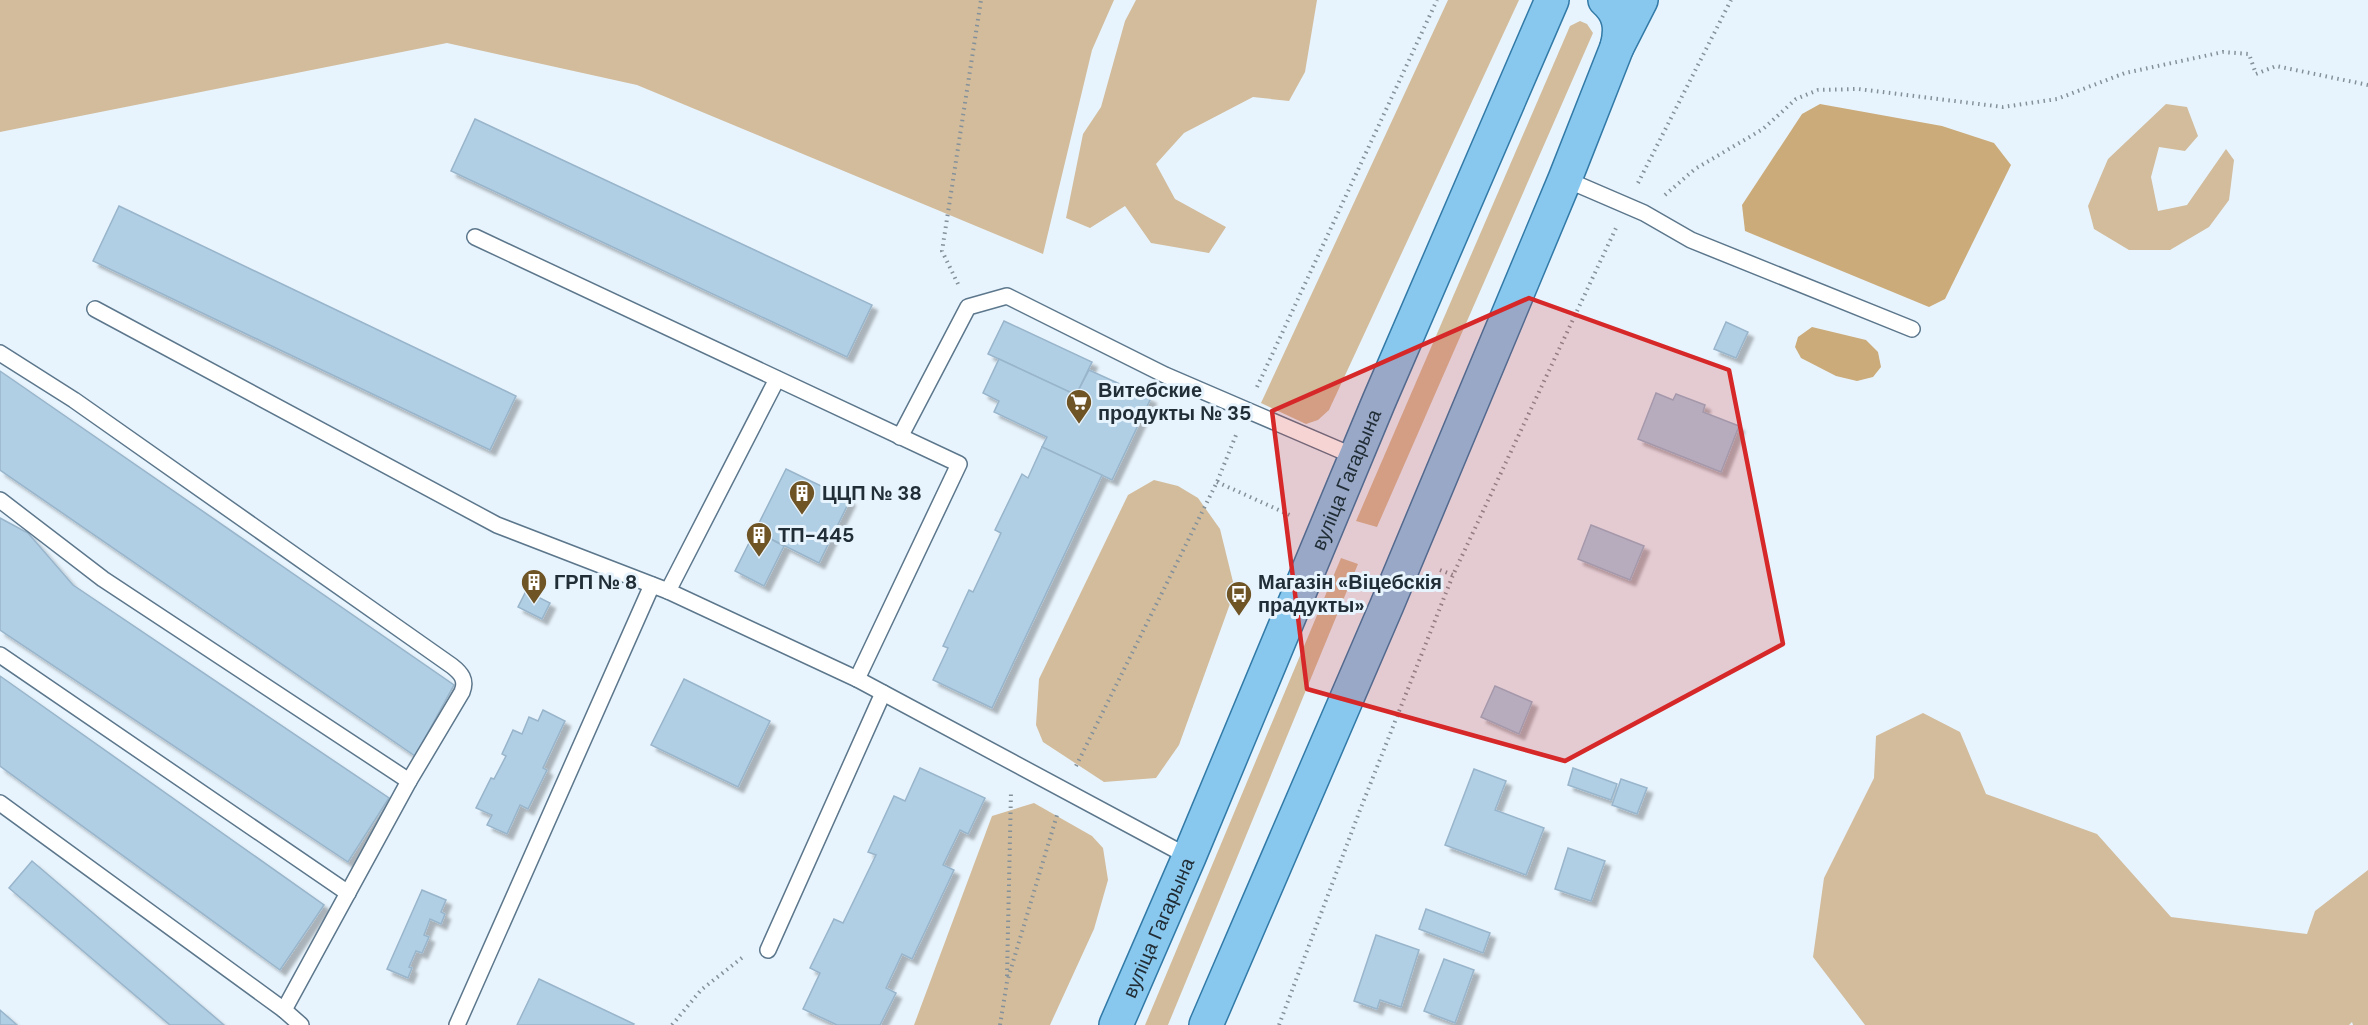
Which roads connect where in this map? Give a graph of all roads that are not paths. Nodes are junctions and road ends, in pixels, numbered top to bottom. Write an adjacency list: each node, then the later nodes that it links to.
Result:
1 (1605, 0): 4 (main road)
2 (1641, 0): 4 (main road)
3 (1552, 4): 12 (main road, вуліца Гагарына)
4 (1617, 47): 5 (main road)
5 (1565, 179): 8 (lane); 28 (main road)
6 (475, 237): 10 (lane)
7 (95, 309): 14 (lane)
8 (1911, 328)
9 (0, 354): 19 (lane)
10 (777, 379): 11 (lane); 15 (lane)
11 (900, 437): 12 (lane); 17 (lane)
12 (1356, 458): 21 (main road, вуліца Гагарына)
13 (0, 500): 19 (lane)
14 (652, 585): 15 (lane); 26 (lane)
15 (668, 591): 17 (lane)
16 (0, 655): 22 (lane)
17 (857, 679): 18 (lane)
18 (884, 693): 21 (lane); 23 (lane)
19 (409, 781): 22 (lane)
20 (0, 803): 24 (lane)
21 (1189, 857): 27 (main road, вуліца Гагарына)
22 (348, 893): 24 (lane)
23 (768, 950)
24 (284, 1010): 25 (lane)
25 (301, 1025)
26 (458, 1025)
27 (1116, 1025)
28 (1206, 1025)

